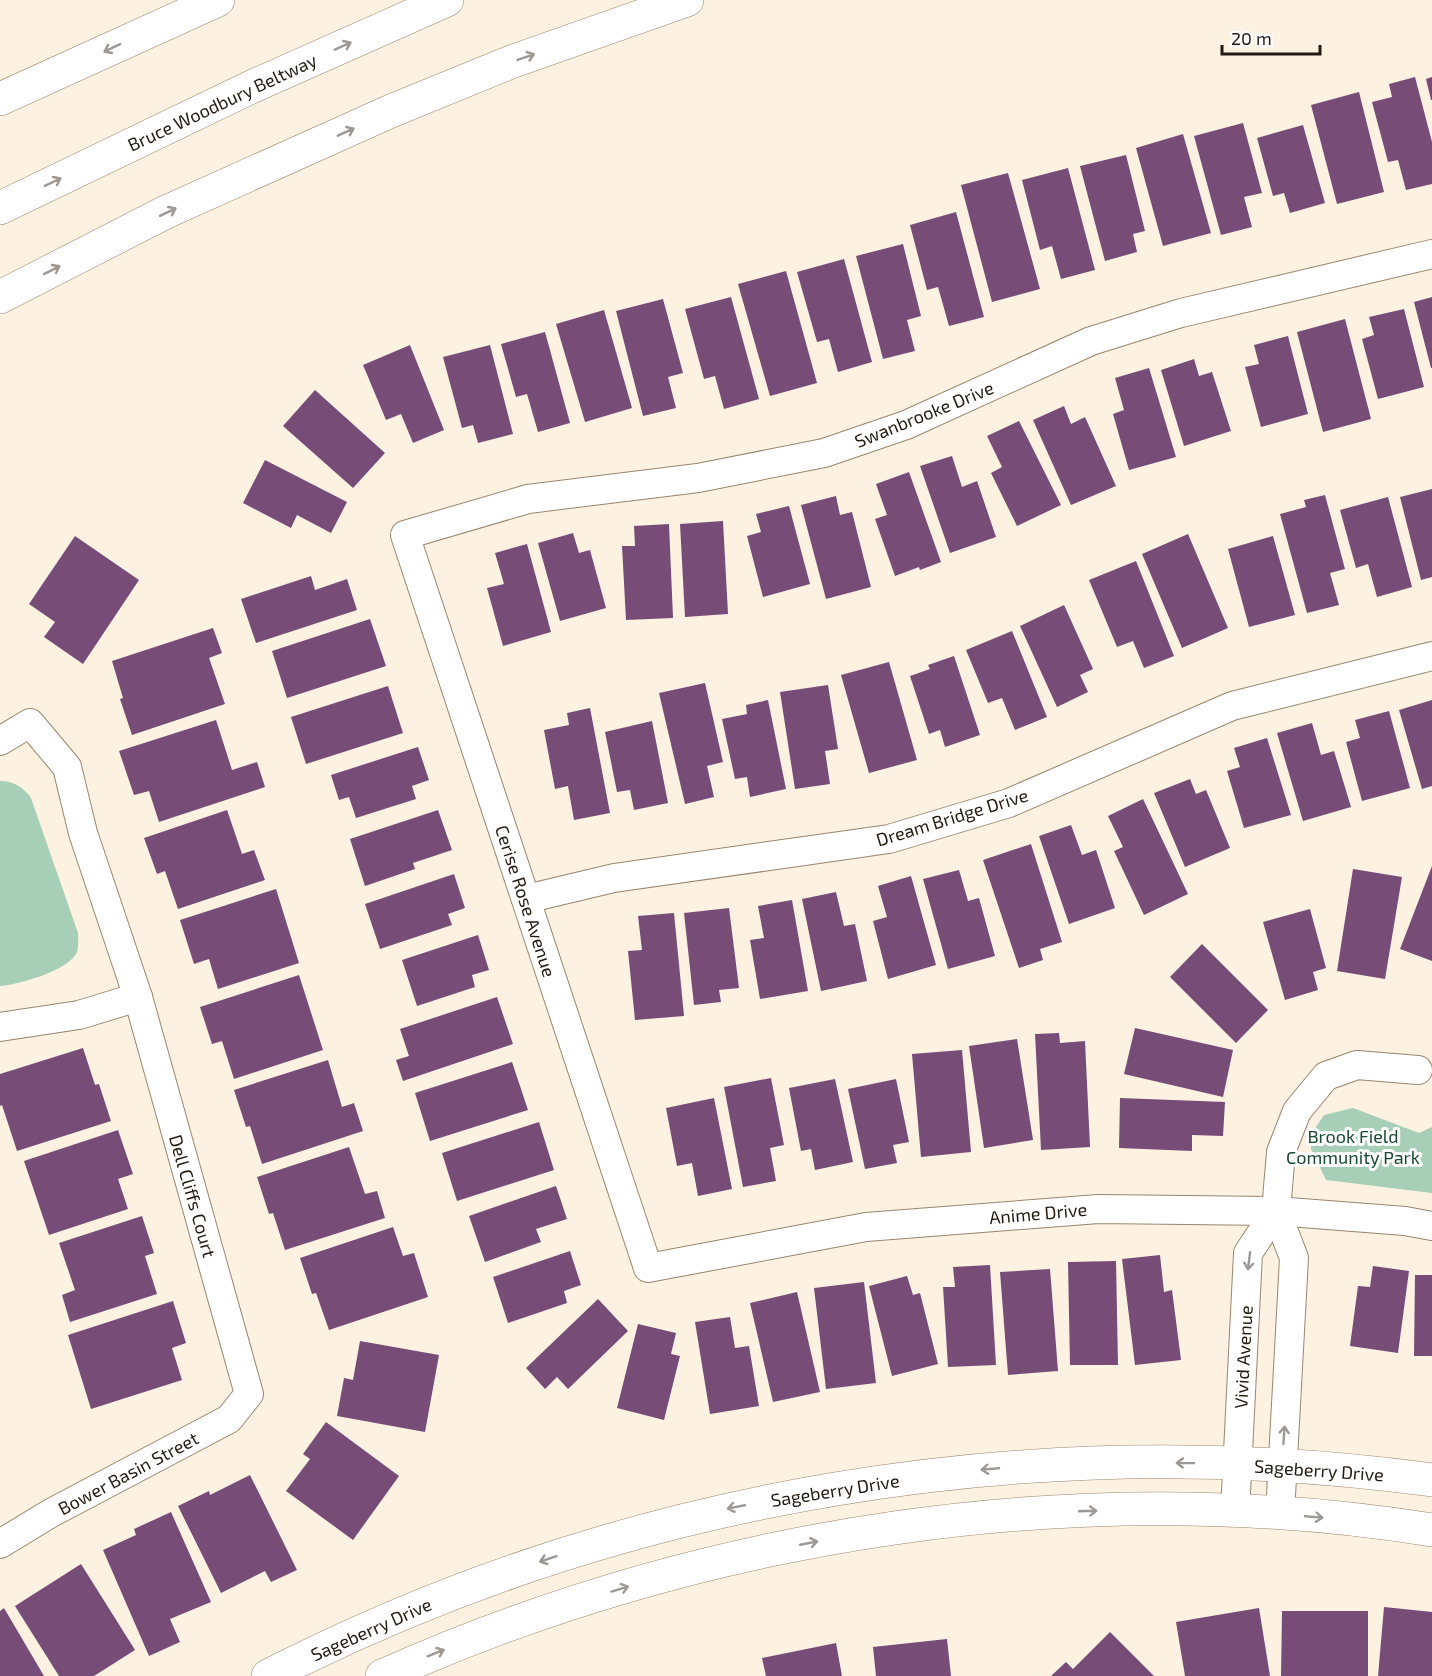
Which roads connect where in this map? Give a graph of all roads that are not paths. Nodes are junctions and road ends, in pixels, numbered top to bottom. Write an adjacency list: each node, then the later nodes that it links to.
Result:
1 (218, 0): 4 (main road, one-way to 4)
2 (447, 0): 5 (main road, Bruce Woodbury Beltway, one-way to 2)
3 (687, 0): 7 (main road, one-way to 3)
4 (0, 99)
5 (0, 208)
6 (1432, 254): 8 (street, Swanbrooke Drive)
7 (0, 297)
8 (405, 535): 11 (street, Cerise Rose Avenue)
9 (1432, 656): 11 (street, Dream Bridge Drive)
10 (0, 741): 12 (street, Dell Cliffs Court)
11 (526, 899): 17 (street, Cerise Rose Avenue)
12 (138, 997): 13 (street); 18 (street, Dell Cliffs Court)
13 (0, 1027)
14 (1418, 1070): 15 (street, Vivid Avenue)
15 (1276, 1211): 16 (street, Anime Drive); 17 (street, Anime Drive); 19 (street, Vivid Avenue, one-way to 19); 20 (street, Vivid Avenue, one-way to 15)
16 (1432, 1226)
17 (648, 1268)
18 (249, 1394): 25 (street, Bower Basin Street)
19 (1236, 1465): 20 (main road, Sageberry Drive); 22 (street, Vivid Avenue); 26 (main road, Sageberry Drive, one-way to 26)
20 (1282, 1466): 21 (main road, Sageberry Drive); 23 (street, Vivid Avenue)
21 (1432, 1480)
22 (1235, 1512): 23 (main road); 27 (main road, one-way to 22)
23 (1280, 1514): 24 (main road, one-way to 24)
24 (1432, 1530)
25 (0, 1544)
26 (268, 1676)
27 (382, 1676)

